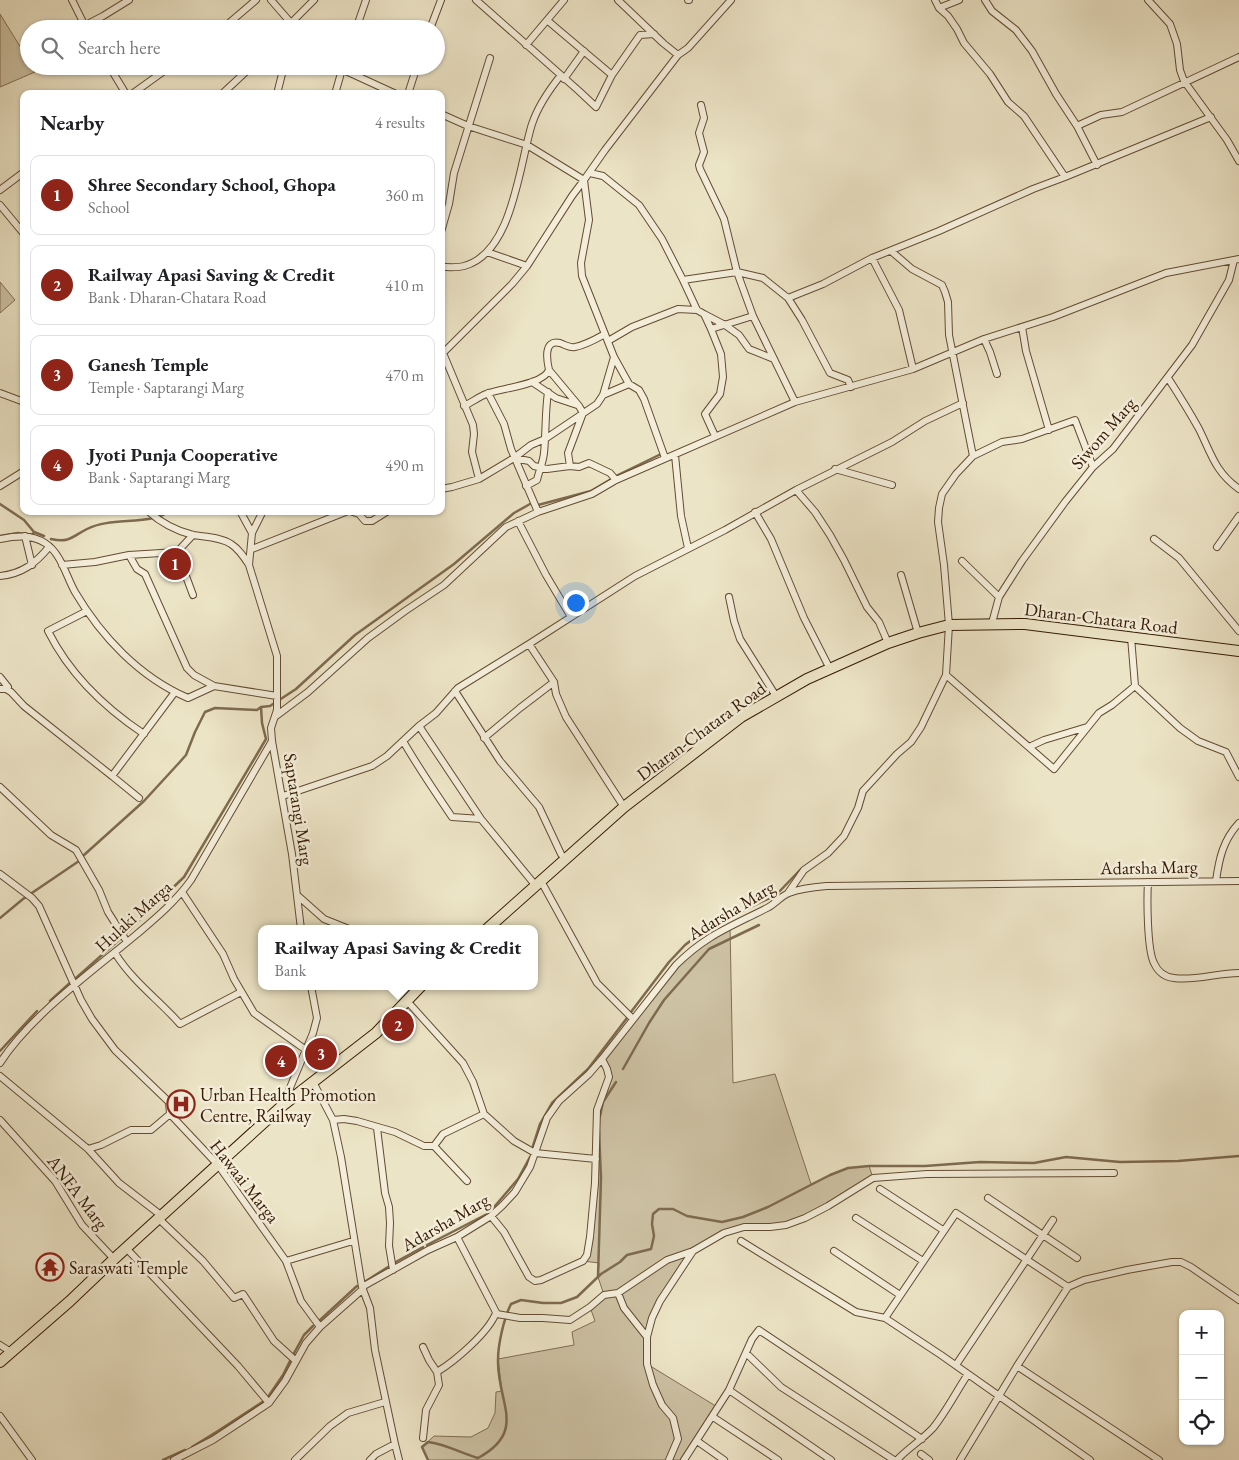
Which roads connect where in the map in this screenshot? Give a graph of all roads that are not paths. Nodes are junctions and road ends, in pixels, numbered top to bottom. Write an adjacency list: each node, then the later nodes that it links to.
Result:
1 (72, 0): 17 (street)
2 (129, 0): 18 (street)
3 (256, 0): 19 (street)
4 (271, 0): 20 (street)
5 (314, 0): 21 (street)
6 (366, 0): 22 (street)
7 (441, 0): 23 (street)
8 (476, 0): 26 (street)
9 (564, 0): 24 (street)
10 (618, 0): 25 (street)
11 (731, 0): 28 (street)
12 (935, 0): 16 (street)
13 (959, 0): 16 (street)
14 (985, 0): 52 (street)
15 (1148, 0): 40 (street)
16 (939, 8): 58 (street)
17 (82, 20)
18 (96, 20)
19 (233, 20)
20 (286, 20)
21 (296, 20)
22 (359, 20)
23 (433, 20)
24 (548, 21): 26 (street); 27 (street)
25 (654, 34): 28 (street); 38 (street)
26 (526, 46): 39 (street)
27 (584, 51): 38 (street); 39 (street)
28 (678, 55): 56 (street)
29 (1239, 56): 40 (street)
30 (490, 58): 51 (street)
31 (114, 75): 41 (street)
32 (158, 75): 42 (street)
33 (242, 75): 43 (street)
34 (282, 75): 44 (street)
35 (340, 75): 45 (street)
36 (357, 75): 46 (street)
37 (413, 75): 47 (street)
38 (612, 75): 39 (street)
39 (562, 77): 53 (street)
40 (1184, 81): 50 (street); 52 (street)
41 (124, 90)
42 (138, 90)
43 (226, 90)
44 (278, 90)
45 (337, 90)
46 (388, 90)
47 (409, 90)
48 (701, 105): 70 (street)
49 (445, 116): 51 (street)
50 (1210, 117): 54 (street); 55 (street)
51 (468, 126): 53 (street); 62 (street)
52 (1077, 126): 55 (street)
53 (527, 145): 59 (street); 65 (street)
54 (1238, 158)
55 (1097, 165): 58 (street)
56 (590, 173): 59 (street); 71 (street)
57 (20, 175): 60 (street)
58 (1066, 177): 64 (street)
59 (584, 180): 68 (street); 79 (street)
60 (0, 190)
61 (0, 205): 63 (street)
62 (445, 218)
63 (20, 229)
64 (891, 250): 66 (street); 83 (street)
65 (487, 252): 68 (street); 69 (street)
66 (872, 258): 72 (street); 87 (street)
67 (1236, 259): 77 (street); 90 (street, Siwom Marg)
68 (527, 266): 82 (street)
69 (445, 268)
70 (737, 272): 71 (street); 72 (street); 75 (street)
71 (683, 280): 73 (street)
72 (788, 298): 93 (street)
73 (697, 310): 74 (street); 81 (street)
74 (704, 314): 76 (street); 78 (street)
75 (754, 316): 76 (street); 85 (street)
76 (725, 325): 78 (street); 85 (street)
77 (1022, 326): 80 (street); 104 (street)
78 (711, 329): 105 (street)
79 (605, 334): 81 (street); 88 (street)
80 (984, 339): 83 (street); 89 (street)
81 (608, 341): 84 (street)
82 (445, 351)
83 (952, 352): 87 (street); 100 (street)
84 (614, 357): 92 (street); 97 (street)
85 (774, 358): 99 (street)
86 (445, 361): 101 (street)
87 (913, 369): 93 (street)
88 (549, 370): 91 (street); 102 (street)
89 (996, 374)
90 (1168, 378): 112 (street, Siwom Marg); 122 (street)
91 (532, 382): 94 (street); 96 (street)
92 (629, 384): 97 (street); 110 (street)
93 (851, 387): 99 (street)
94 (548, 392): 102 (street); 106 (street)
95 (0, 393): 98 (street)
96 (488, 393): 101 (street); 109 (street)
97 (604, 394): 103 (street)
98 (20, 400)
99 (795, 402): 105 (street)
100 (963, 403): 108 (street); 114 (street)
101 (464, 406): 116 (street)
102 (579, 406): 103 (street)
103 (583, 413): 106 (street); 111 (street)
104 (1049, 430): 108 (street); 112 (street)
105 (715, 436): 107 (street)
106 (545, 439): 109 (street); 113 (street)
107 (674, 455): 110 (street); 141 (street)
108 (973, 456): 157 (street)
109 (514, 458): 113 (street); 116 (street); 120 (street)
110 (665, 458): 117 (street)
111 (570, 466): 113 (street); 117 (street)
112 (1093, 467): 153 (street, Siwom Marg)
113 (542, 468): 120 (street)
114 (835, 469): 118 (street); 123 (street)
115 (20, 474): 119 (street)
116 (479, 479): 121 (street)
117 (616, 480): 124 (street)
118 (892, 485)
119 (0, 486)
120 (526, 486): 124 (street)
121 (445, 488)
122 (1239, 489)
123 (796, 490): 125 (street); 161 (street)
124 (538, 512): 133 (street)
125 (755, 512): 141 (street); 164 (street)
126 (242, 515): 134 (street)
127 (261, 515): 134 (street)
128 (339, 515): 142 (street)
129 (360, 515): 130 (street)
130 (381, 515)
131 (154, 516): 135 (street)
132 (1239, 516): 140 (street)
133 (518, 521): 155 (street); 175 (street)
134 (252, 533): 142 (street)
135 (194, 535): 143 (street); 148 (street)
136 (25, 536): 137 (street); 139 (street); 146 (street)
137 (0, 539)
138 (1154, 539): 158 (street)
139 (49, 547): 146 (street); 147 (street)
140 (1217, 547)
141 (688, 548): 155 (street)
142 (252, 549): 148 (street)
143 (176, 552): 144 (street); 151 (street)
144 (129, 555): 147 (street); 168 (street)
145 (962, 561): 153 (street)
146 (32, 565): 150 (street)
147 (62, 565): 154 (street)
148 (249, 565): 174 (street, Saptarangi Marg)
149 (901, 575): 159 (street)
150 (0, 576)
151 (194, 595)
152 (730, 597): 173 (street)
153 (999, 597): 156 (street, Siwom Marg)
154 (87, 611): 172 (street); 178 (street)
155 (571, 617): 162 (street)
156 (992, 623): 157 (main road, Dharan-Chatara Road); 160 (main road, Dharan-Chatara Road)
157 (949, 625): 159 (main road, Dharan-Chatara Road); 165 (street)
158 (1239, 631)
159 (918, 633): 161 (main road, Dharan-Chatara Road)
160 (1132, 637): 163 (main road, Dharan-Chatara Road); 169 (street)
161 (888, 643): 164 (main road, Dharan-Chatara Road)
162 (530, 644): 167 (street); 171 (street)
163 (1239, 651)
164 (830, 670): 173 (main road, Dharan-Chatara Road)
165 (946, 676): 182 (street); 198 (street)
166 (0, 677): 170 (street)
167 (554, 682): 179 (street); 188 (street)
168 (214, 686): 172 (street); 174 (street)
169 (1135, 686): 177 (street); 183 (street)
170 (3, 689): 184 (street)
171 (455, 691): 176 (street); 179 (street)
172 (175, 692): 178 (street)
173 (776, 696): 188 (main road, Dharan-Chatara Road)
174 (277, 698): 175 (street, Saptarangi Marg)
175 (277, 713): 180 (street, Saptarangi Marg)
176 (419, 726): 181 (street); 189 (street)
177 (1087, 727): 182 (street); 182 (street)
178 (144, 734): 184 (street)
179 (484, 738): 191 (street)
180 (272, 741): 186 (street, Saptarangi Marg); 197 (street, Hulaki Marga)
181 (403, 741): 186 (street); 189 (street)
182 (1028, 747)
183 (1238, 774)
184 (112, 776): 187 (street)
185 (0, 788): 203 (street)
186 (283, 796): 199 (street, Saptarangi Marg)
187 (139, 798)
188 (624, 807): 191 (main road, Dharan-Chatara Road)
189 (480, 819): 196 (street)
190 (1239, 823): 193 (street)
191 (565, 859): 196 (main road, Dharan-Chatara Road)
192 (0, 874): 206 (street, Hawaai Marga)
193 (1216, 881): 194 (street, Adarsha Marg); 195 (street, Adarsha Marg)
194 (1239, 881)
195 (1148, 882): 198 (street, Adarsha Marg); 205 (street)
196 (538, 884): 202 (main road, Dharan-Chatara Road); 211 (street)
197 (182, 892): 203 (street, Hulaki Marga); 209 (street)
198 (788, 893): 211 (street, Adarsha Marg)
199 (297, 896): 200 (street, Saptarangi Marg); 201 (street)
200 (301, 925)
201 (338, 925)
202 (492, 925)
203 (127, 942): 204 (street, Hulaki Marga)
204 (115, 953): 206 (street, Hulaki Marga); 209 (street)
205 (1239, 973)
206 (76, 985): 214 (street, Hulaki Marga); 218 (street, Hawaai Marga)
207 (312, 990): 212 (street)
208 (417, 990): 210 (main road)
209 (241, 992): 212 (street)
210 (407, 1001): 216 (main road); 219 (street)
211 (633, 1019): 213 (street, Adarsha Marg)
212 (306, 1050): 217 (street)
213 (602, 1059): 225 (street, Adarsha Marg); 226 (street)
214 (0, 1063)
215 (0, 1076): 224 (street)
216 (313, 1082): 217 (main road); 221 (street)
217 (282, 1106): 227 (main road)
218 (170, 1114): 224 (street); 227 (street, Hawaai Marga)
219 (484, 1114): 223 (street); 225 (street)
220 (0, 1120): 245 (street, ANFA Marg)
221 (333, 1120): 222 (street); 239 (street)
222 (377, 1128): 223 (street); 249 (street)
223 (434, 1146): 229 (street)
224 (88, 1149): 233 (street)
225 (535, 1154): 226 (street); 232 (street, Adarsha Marg)
226 (596, 1159): 232 (street)
227 (218, 1166): 233 (main road); 247 (street, Hawaai Marga)
228 (1114, 1173): 242 (street)
229 (467, 1181)
230 (880, 1189): 236 (street)
231 (988, 1198): 237 (street)
232 (491, 1216): 238 (street, Adarsha Marg)
233 (161, 1217): 241 (main road); 263 (street)
234 (856, 1218): 248 (street)
235 (1053, 1220): 237 (street)
236 (943, 1230): 246 (street); 248 (street)
237 (1043, 1236): 244 (street); 246 (street)
238 (456, 1237): 249 (street, Adarsha Marg); 255 (street)
239 (354, 1241): 247 (street); 251 (street)
240 (741, 1241): 256 (street)
241 (126, 1248): 245 (main road); 272 (street)
242 (693, 1251): 252 (street); 258 (street)
243 (834, 1251): 253 (street)
244 (1077, 1258)
245 (114, 1259): 261 (main road)
246 (1027, 1260): 250 (street); 265 (street)
247 (286, 1261): 257 (street, Hawaai Marga)
248 (923, 1261): 253 (street)
249 (392, 1270): 251 (street, Adarsha Marg)
250 (1068, 1287): 254 (street); 266 (street)
251 (362, 1288): 257 (street, Adarsha Marg); 271 (street)
252 (618, 1293): 255 (street); 258 (street)
253 (900, 1295): 256 (street)
254 (1239, 1300)
255 (499, 1314): 267 (street)
256 (885, 1318): 265 (street)
257 (320, 1327): 263 (street, Adarsha Marg)
258 (647, 1337): 285 (street)
259 (0, 1345): 261 (street)
260 (423, 1347): 267 (street)
261 (11, 1352): 264 (main road)
262 (746, 1353): 269 (street); 276 (street); 290 (street)
263 (296, 1361): 272 (street, Adarsha Marg)
264 (0, 1362)
265 (956, 1365): 268 (street)
266 (1017, 1366): 270 (street); 294 (street)
267 (437, 1372): 275 (street)
268 (968, 1374): 270 (street); 276 (street)
269 (729, 1390): 274 (street); 289 (street)
270 (999, 1397): 292 (street); 293 (street)
271 (385, 1402): 278 (street); 282 (street)
272 (269, 1403): 281 (street, Adarsha Marg)
273 (0, 1416): 280 (street)
274 (713, 1417): 277 (street); 288 (street)
275 (424, 1438)
276 (922, 1439): 290 (street)
277 (697, 1441): 286 (street); 287 (street)
278 (394, 1444): 283 (street); 284 (street)
279 (921, 1454): 291 (street)
280 (32, 1460)
281 (174, 1460)
282 (295, 1460)
283 (370, 1460)
284 (399, 1460)
285 (669, 1460)
286 (684, 1460)
287 (724, 1460)
288 (778, 1460)
289 (831, 1460)
290 (896, 1460)
291 (929, 1460)
292 (960, 1460)
293 (1090, 1460)
294 (1159, 1460)

